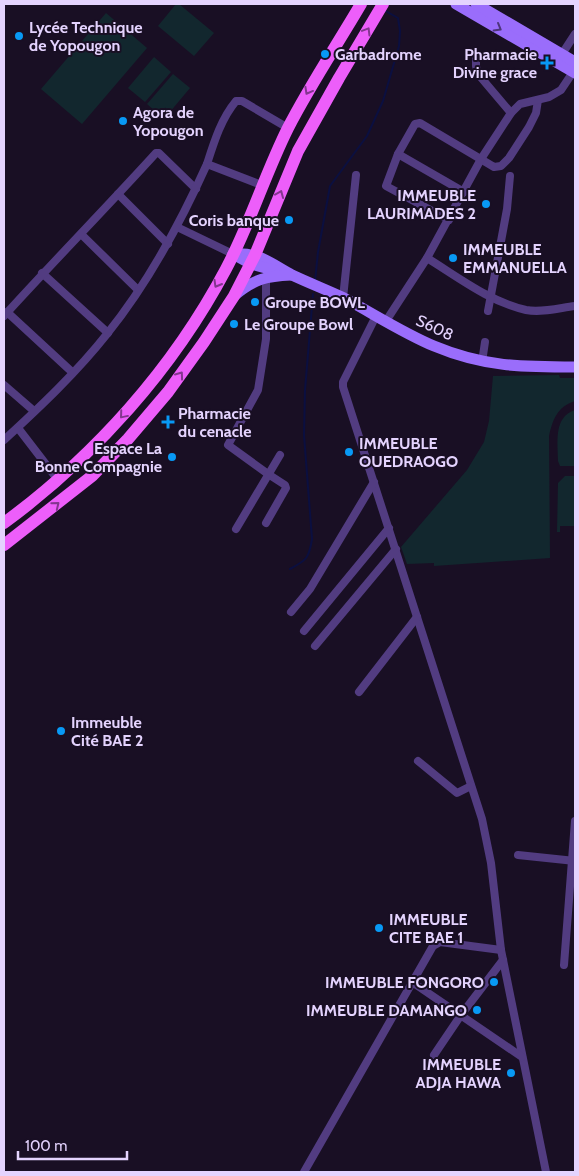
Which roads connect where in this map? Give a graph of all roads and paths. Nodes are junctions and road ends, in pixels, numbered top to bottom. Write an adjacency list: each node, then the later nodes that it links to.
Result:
1 (361, 4): 8 (main road)
2 (456, 4): 9 (street, one-way to 9)
3 (476, 4): 6 (street)
4 (380, 9): 10 (main road, one-way to 4)
5 (575, 34): 6 (street)
6 (562, 54): 9 (street)
7 (476, 56): 12 (street)
8 (321, 68): 10 (main road); 13 (main road, one-way to 13)
9 (574, 69): 11 (street)
10 (339, 78): 29 (main road, one-way to 10)
11 (538, 100): 12 (street); 15 (street)
12 (511, 113): 15 (street)
13 (288, 128): 16 (street); 19 (main road)
14 (398, 154): 15 (street); 21 (street); 23 (street)
15 (481, 159): 21 (street)
16 (207, 164): 19 (street); 20 (street)
17 (356, 175): 36 (street)
18 (510, 176): 35 (street)
19 (264, 186): 27 (main road)
20 (196, 189): 22 (street); 24 (street)
21 (464, 192): 23 (street)
22 (118, 194): 25 (street); 26 (street)
23 (449, 220): 28 (street)
24 (177, 227): 26 (street); 27 (street)
25 (81, 234): 30 (street); 33 (street)
26 (168, 244): 33 (street)
27 (233, 254): 29 (street, S608); 52 (main road, one-way to 52)
28 (427, 258): 35 (street); 40 (street)
29 (253, 260): 31 (street, S608); 34 (main road)
30 (42, 274): 39 (street); 41 (street)
31 (292, 274): 32 (street); 36 (street, S608)
32 (266, 277): 34 (street); 51 (street)
33 (138, 290): 41 (street)
34 (234, 296): 57 (main road, one-way to 34)
35 (491, 297): 37 (street); 38 (street)
36 (343, 298): 40 (street, S608)
37 (575, 306)
38 (488, 312)
39 (5, 314): 45 (street)
40 (381, 318): 43 (street, S608); 53 (street)
41 (108, 333): 45 (street)
42 (486, 342): 43 (street)
43 (482, 362): 44 (street, S608)
44 (575, 367)
45 (72, 372): 47 (street)
46 (4, 385): 47 (street)
47 (34, 411): 48 (street)
48 (18, 428): 49 (street); 52 (street)
49 (4, 440)
50 (280, 455): 51 (street)
51 (268, 474): 56 (street); 59 (street)
52 (58, 480): 54 (main road)
53 (374, 482): 58 (street); 62 (street)
54 (18, 512): 55 (main road); 57 (street)
55 (4, 523)
56 (266, 523)
57 (30, 526): 60 (main road)
58 (389, 528): 61 (street); 64 (street)
59 (236, 529)
60 (4, 545)
61 (396, 549): 63 (street); 65 (street)
62 (291, 612)
63 (418, 617): 66 (street); 68 (street)
64 (304, 631)
65 (315, 646)
66 (359, 692)
67 (418, 761): 68 (street)
68 (471, 786): 74 (street)
69 (575, 821): 71 (street)
70 (518, 855): 71 (street)
71 (574, 861): 72 (street)
72 (566, 944): 73 (street); 76 (street)
73 (575, 945)
74 (502, 950): 75 (street); 77 (street)
75 (503, 960): 78 (street); 80 (street)
76 (564, 965)
77 (412, 982): 78 (street); 81 (street)
78 (461, 1015): 79 (street); 80 (street)
79 (434, 1054)
80 (522, 1057): 82 (street)
81 (304, 1172)
82 (546, 1172)

